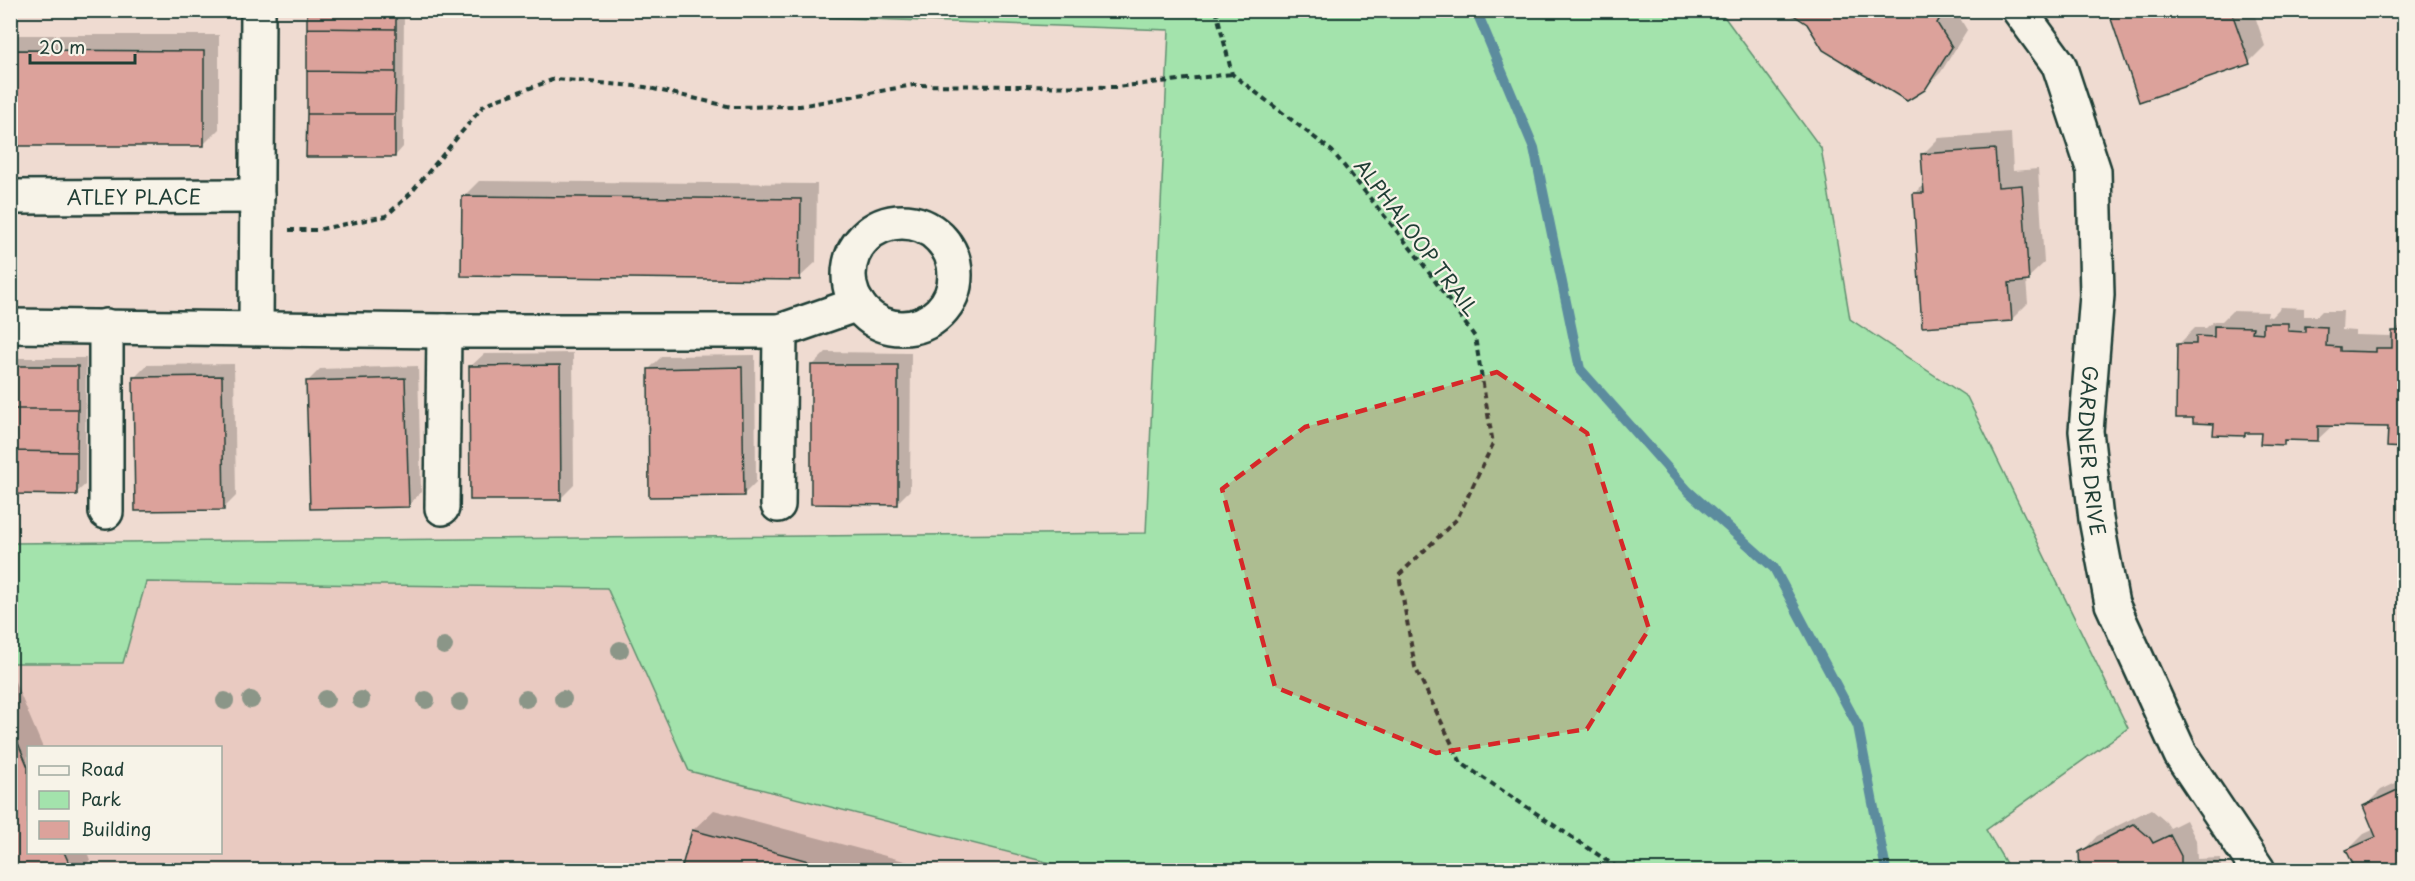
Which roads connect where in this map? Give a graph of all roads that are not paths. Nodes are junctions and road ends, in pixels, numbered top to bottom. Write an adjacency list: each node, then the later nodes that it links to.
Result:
1 (258, 10): 3 (street)
2 (2019, 10): 14 (street, GARDNER DRIVE)
3 (257, 196): 4 (street, ATLEY PLACE); 8 (street)
4 (10, 197)
5 (858, 304): 10 (street)
6 (10, 326): 7 (street)
7 (106, 326): 8 (street); 13 (street)
8 (256, 327): 9 (street)
9 (444, 331): 10 (street); 12 (street)
10 (780, 331): 11 (street)
11 (778, 505)
12 (442, 508)
13 (106, 512)
14 (2258, 870)

